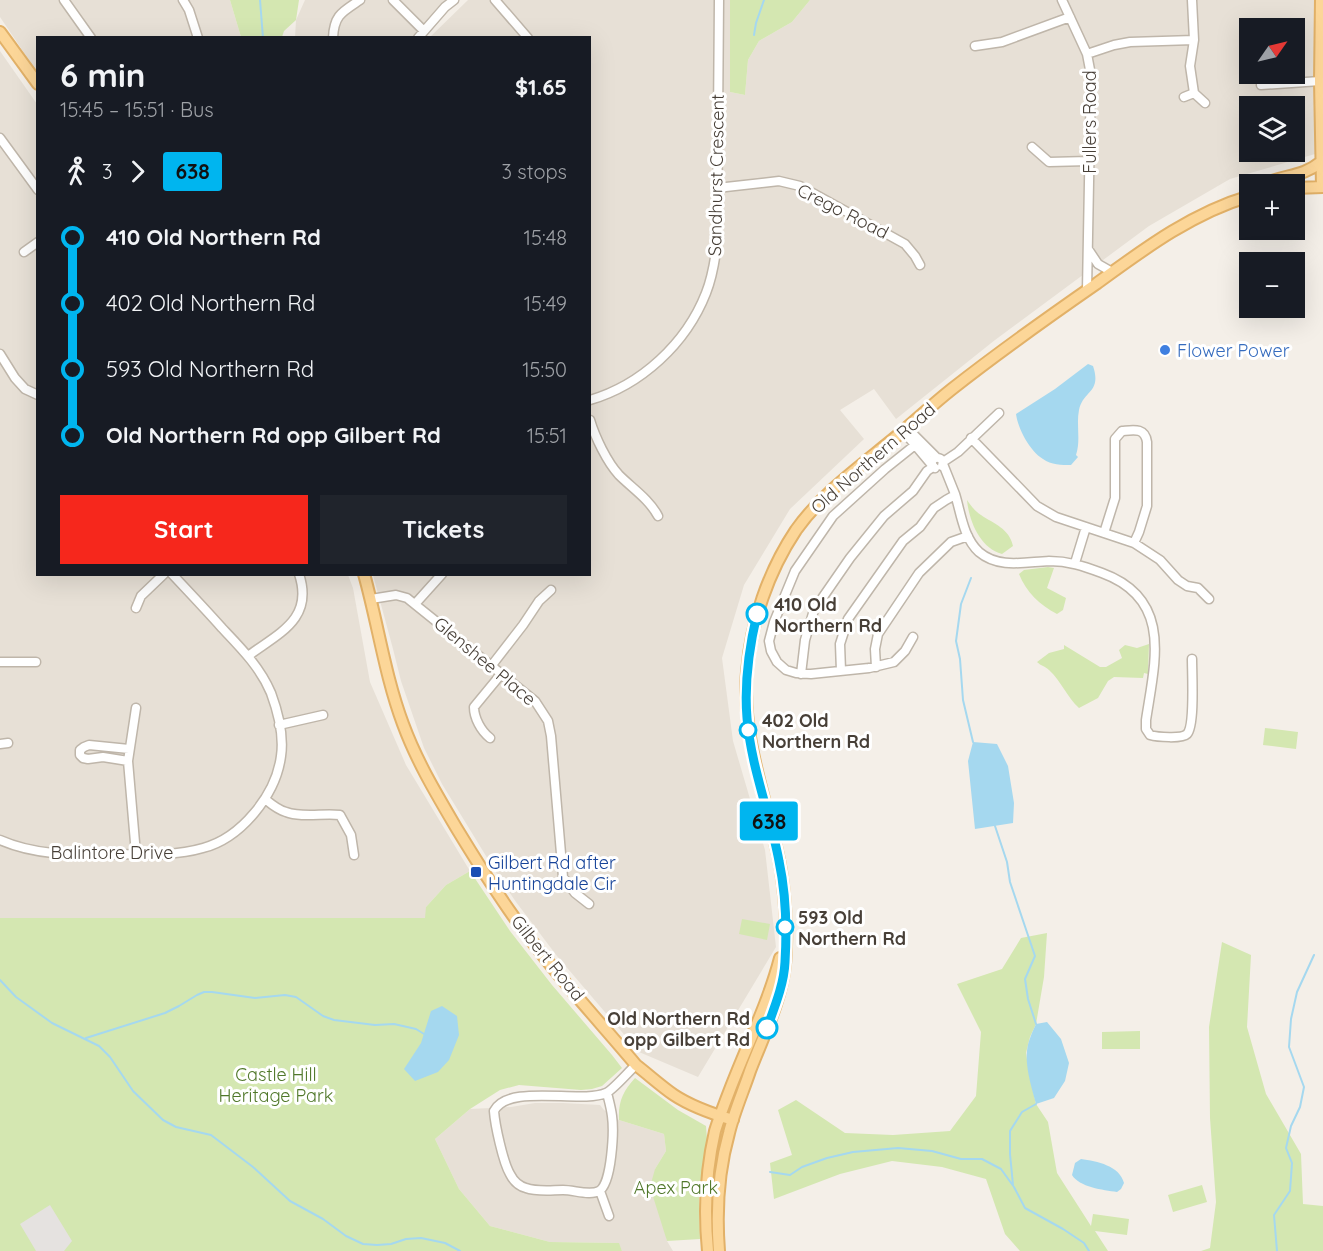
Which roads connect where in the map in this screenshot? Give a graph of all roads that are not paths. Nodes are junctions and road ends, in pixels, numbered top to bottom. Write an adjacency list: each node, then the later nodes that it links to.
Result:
1 (64, 0): 14 (street)
2 (183, 0): 15 (street)
3 (360, 0): 16 (street)
4 (393, 0): 13 (street)
5 (454, 0): 13 (street)
6 (495, 0): 17 (street)
7 (719, 0): 36 (street, Sandhurst Crescent)
8 (1062, 0): 11 (street, Fullers Road)
9 (1192, 0): 18 (street)
10 (1321, 0): 22 (main road)
11 (1070, 17): 19 (street); 20 (street, Fullers Road)
12 (0, 32): 21 (main road)
13 (421, 34)
14 (90, 36)
15 (197, 36)
16 (333, 36)
17 (526, 36)
18 (1194, 40): 20 (street); 24 (street)
19 (975, 46)
20 (1087, 54): 31 (street, Fullers Road)
21 (36, 81)
22 (1320, 81): 23 (street); 32 (main road)
23 (1261, 85)
24 (1194, 93): 25 (street); 26 (street)
25 (1185, 97)
26 (1205, 103)
27 (0, 138): 29 (street)
28 (1032, 147): 31 (street)
29 (9, 151): 30 (street); 34 (street)
30 (0, 157)
31 (1089, 161): 40 (street, Fullers Road)
32 (1321, 162): 33 (main road); 35 (main road)
33 (1300, 174)
34 (36, 187)
35 (1322, 187): 37 (main road)
36 (717, 188): 42 (street, Crego Road); 47 (street, Sandhurst Crescent)
37 (1305, 188)
38 (1239, 199): 43 (main road, Old Northern Road)
39 (36, 243): 41 (street)
40 (1088, 249): 43 (street); 44 (street, Fullers Road)
41 (24, 252)
42 (920, 265)
43 (1112, 272): 44 (main road, Old Northern Road)
44 (1087, 290): 50 (main road, Old Northern Road)
45 (0, 354): 46 (street)
46 (36, 394)
47 (591, 400)
48 (999, 413): 51 (street)
49 (591, 423): 55 (street)
50 (907, 428): 52 (street); 53 (street); 92 (main road, Old Northern Road)
51 (971, 438): 53 (street); 56 (street)
52 (915, 445): 53 (street); 80 (street)
53 (939, 463): 54 (street); 80 (street)
54 (955, 495): 58 (street); 78 (street)
55 (658, 516)
56 (1086, 527): 57 (street); 60 (street)
57 (1104, 533): 59 (street); 59 (street)
58 (968, 536): 60 (street); 77 (street)
59 (1134, 543): 68 (street)
60 (1075, 563): 73 (street)
61 (162, 576): 70 (street)
62 (174, 576): 72 (street, Balintore Drive)
63 (300, 576): 72 (street)
64 (365, 576): 67 (main road, Gilbert Road)
65 (440, 576): 69 (street)
66 (551, 591): 76 (street)
67 (371, 599): 69 (street, Glenshee Place); 93 (main road, Gilbert Road)
68 (1209, 599)
69 (416, 604): 76 (street, Glenshee Place)
70 (136, 608)
71 (914, 637): 77 (street)
72 (248, 656): 83 (street, Balintore Drive)
73 (1192, 659)
74 (0, 662): 75 (street)
75 (36, 662)
76 (492, 665): 79 (street, Glenshee Place)
77 (876, 667): 78 (street)
78 (842, 670): 80 (street)
79 (502, 674): 84 (street); 91 (street, Glenshee Place)
80 (801, 674)
81 (136, 708): 85 (street)
82 (323, 715): 83 (street)
83 (279, 725): 87 (street, Balintore Drive)
84 (490, 738)
85 (129, 749): 86 (street); 86 (street)
86 (128, 761): 89 (street)
87 (265, 799): 89 (street, Balintore Drive); 90 (street)
88 (0, 840): 89 (street, Balintore Drive)
89 (136, 854)
90 (354, 855)
91 (589, 904)
92 (785, 943): 95 (main road, Old Northern Road); 96 (main road, Old Northern Road)
93 (636, 1065): 94 (street); 95 (main road, Gilbert Road)
94 (607, 1093): 97 (street); 97 (street)
95 (720, 1116): 96 (main road, Gilbert Road); 99 (main road, Old Northern Road)
96 (733, 1120): 100 (main road, Old Northern Road)
97 (600, 1191): 98 (street)
98 (609, 1216)
99 (708, 1251)
100 (719, 1251)

